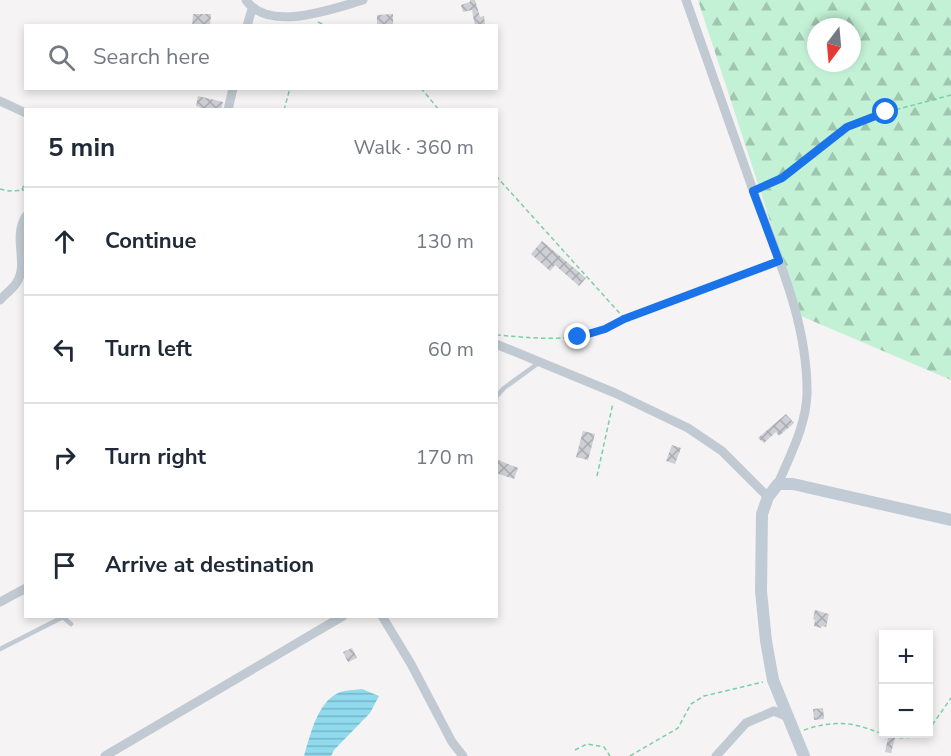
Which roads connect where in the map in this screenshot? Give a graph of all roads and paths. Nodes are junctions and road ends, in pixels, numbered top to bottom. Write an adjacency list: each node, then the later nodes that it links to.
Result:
1 (246, 0): 4 (street)
2 (363, 0): 4 (street)
3 (686, 0): 20 (street)
4 (252, 9): 5 (street)
5 (248, 24)
6 (233, 90): 11 (street)
7 (289, 90): 12 (path)
8 (423, 90): 13 (path)
9 (951, 95): 20 (path)
10 (0, 101): 14 (street)
11 (228, 108)
12 (285, 108)
13 (437, 108)
14 (24, 112)
15 (498, 178): 24 (path)
16 (24, 184): 19 (path)
17 (0, 189): 19 (path)
18 (24, 190): 19 (path)
19 (21, 191)
20 (753, 191): 22 (street)
21 (24, 219): 23 (street)
22 (779, 261): 24 (path); 31 (street)
23 (0, 300)
24 (624, 319): 25 (path)
25 (498, 335)
26 (498, 345): 27 (street)
27 (540, 362): 28 (street); 29 (lane)
28 (615, 393): 30 (path); 32 (street)
29 (498, 394)
30 (597, 476)
31 (778, 484): 32 (street); 33 (street)
32 (768, 497): 42 (street)
33 (951, 520)
34 (24, 589): 35 (street)
35 (0, 602)
36 (61, 618): 41 (lane)
37 (64, 618): 40 (lane)
38 (340, 618): 51 (street)
39 (383, 618): 52 (street)
40 (71, 624)
41 (0, 649)
42 (773, 680): 44 (street); 54 (path)
43 (951, 698): 45 (path)
44 (788, 717): 46 (street); 55 (street)
45 (933, 724)
46 (794, 732): 47 (path); 56 (street)
47 (879, 734)
48 (895, 738): 49 (path)
49 (913, 738)
50 (575, 750): 53 (path)
51 (105, 756)
52 (463, 756)
53 (610, 756)
54 (630, 756)
55 (716, 756)
56 (804, 756)

